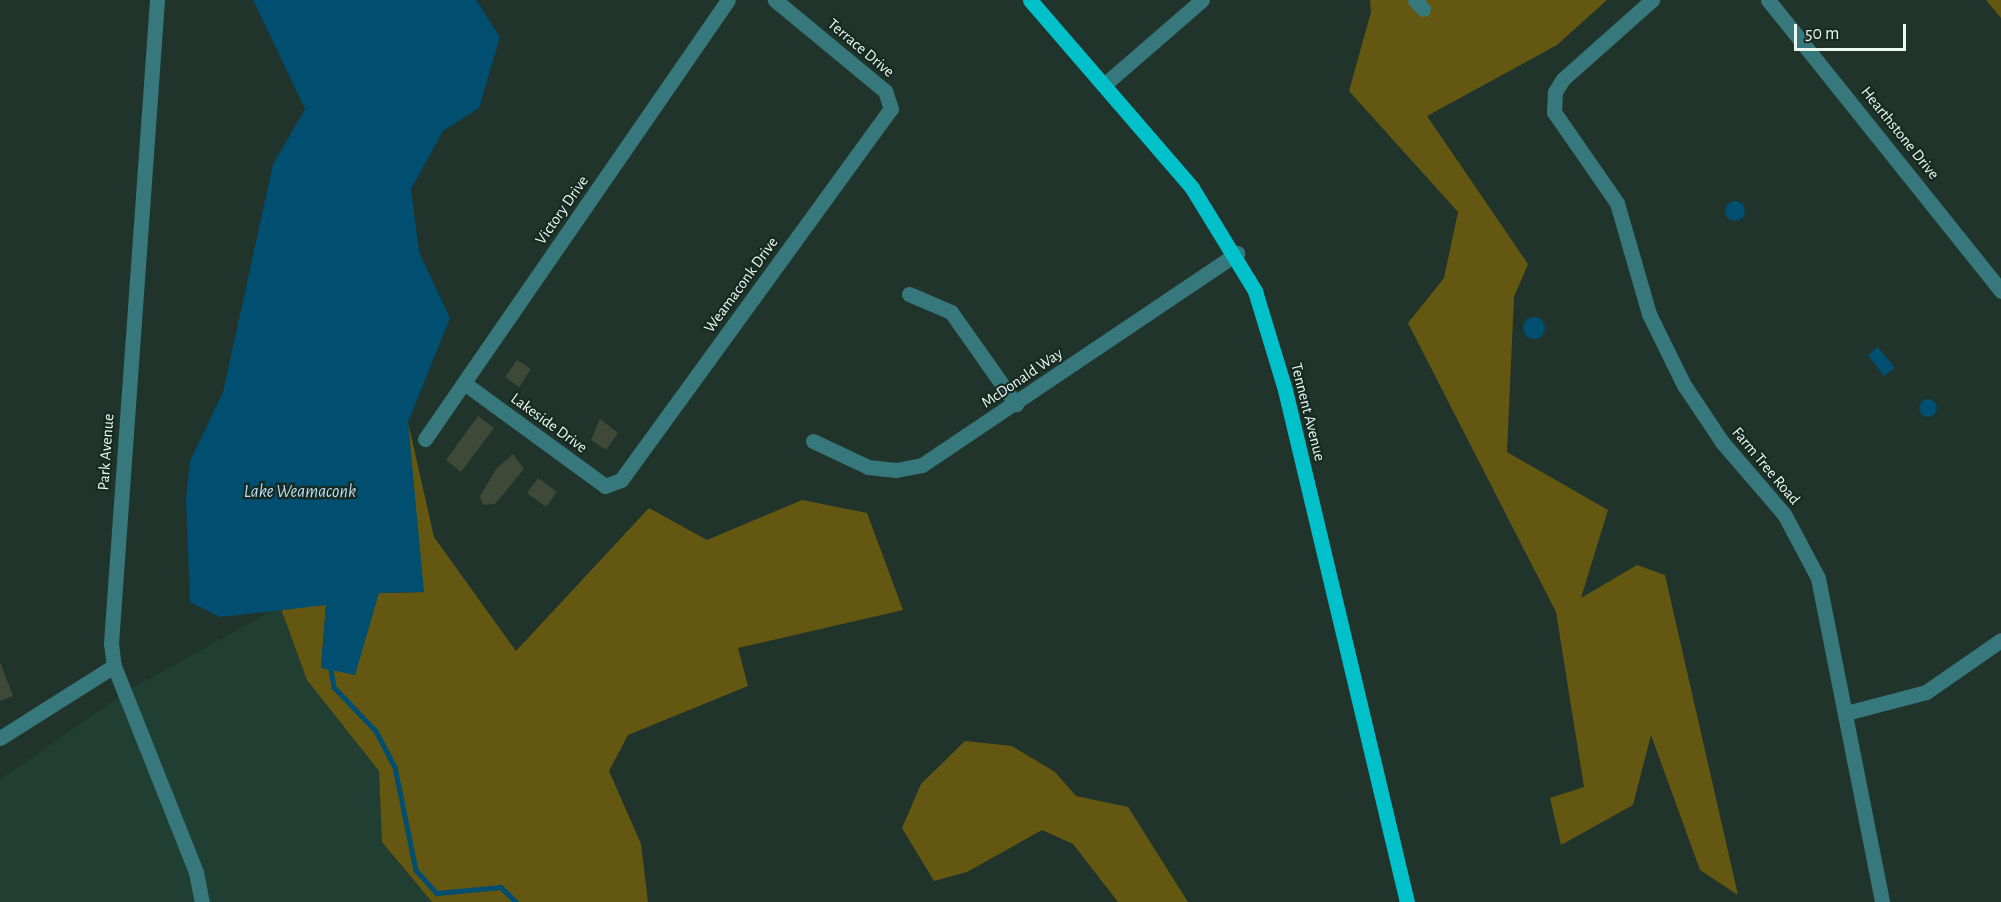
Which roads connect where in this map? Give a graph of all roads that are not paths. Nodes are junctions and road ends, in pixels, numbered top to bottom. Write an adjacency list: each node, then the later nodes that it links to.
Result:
1 (157, 0): 19 (street, Park Avenue)
2 (728, 0): 13 (street, Victory Drive)
3 (776, 0): 9 (street, Terrace Drive)
4 (1030, 0): 8 (main road, Tennent Avenue)
5 (1202, 0): 8 (street)
6 (1652, 0): 20 (street, Farm Tree Road)
7 (1768, 0): 11 (street, Hearthstone Drive)
8 (1105, 84): 10 (main road, Tennent Avenue)
9 (892, 104): 17 (street, Weamaconk Drive)
10 (1237, 253): 14 (street, McDonald Way); 23 (main road, Tennent Avenue)
11 (2001, 291)
12 (909, 294): 14 (street)
13 (464, 383): 15 (street, Victory Drive); 17 (street, Lakeside Drive)
14 (1016, 404): 16 (street, McDonald Way)
15 (425, 439)
16 (813, 441)
17 (616, 486)
18 (2001, 640): 20 (street)
19 (114, 666): 21 (street); 22 (street, Park Avenue)
20 (1846, 713): 24 (street, Farm Tree Road)
21 (0, 738)
22 (201, 896)
23 (1407, 902)
24 (1882, 902)

